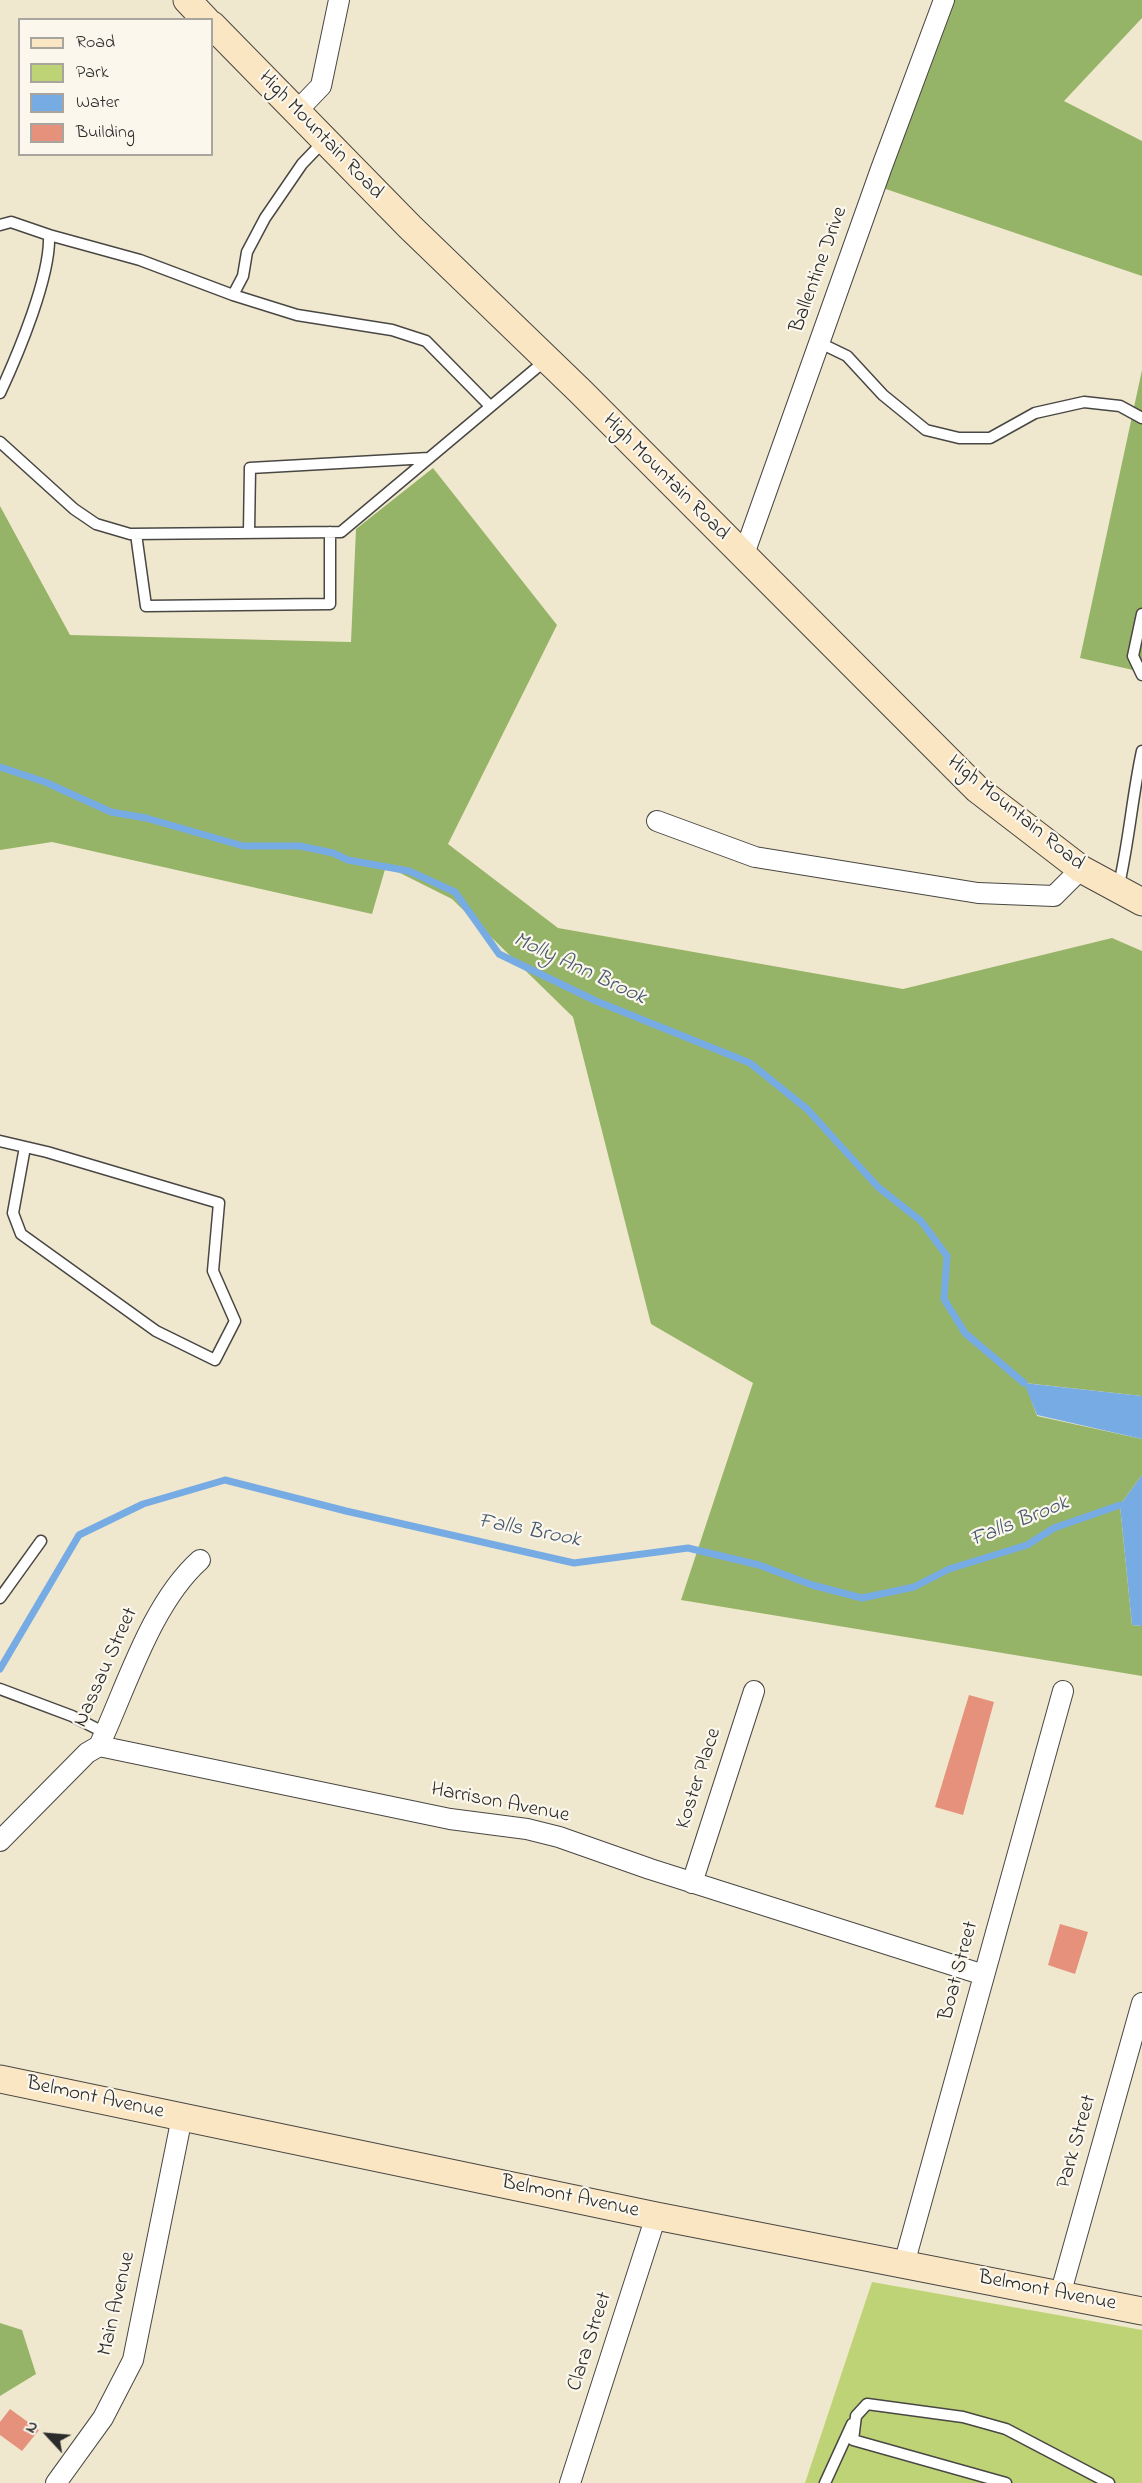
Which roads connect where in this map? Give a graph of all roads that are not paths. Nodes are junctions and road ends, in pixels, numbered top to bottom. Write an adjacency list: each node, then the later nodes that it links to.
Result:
1 (187, 0): 4 (street)
2 (339, 0): 6 (street)
3 (944, 0): 11 (street, Ballentine Drive)
4 (204, 18)
5 (213, 26): 6 (street, High Mountain Road)
6 (297, 111): 7 (street, High Mountain Road)
7 (325, 140): 10 (lane); 12 (street, High Mountain Road)
8 (0, 225): 9 (lane)
9 (49, 235): 10 (lane); 13 (lane)
10 (233, 295): 14 (lane)
11 (820, 343): 15 (lane); 21 (street, Ballentine Drive)
12 (546, 359): 14 (lane); 21 (street, High Mountain Road)
13 (0, 393)
14 (490, 406): 17 (lane)
15 (1142, 418)
16 (0, 442): 20 (lane)
17 (429, 458): 18 (lane); 19 (lane)
18 (249, 532): 19 (lane); 20 (lane)
19 (330, 532): 20 (lane)
20 (136, 534)
21 (743, 557): 26 (street, High Mountain Road)
22 (1142, 614): 23 (lane)
23 (1142, 675)
24 (1142, 751): 27 (lane)
25 (657, 821): 26 (street)
26 (1081, 869): 27 (street, High Mountain Road)
27 (1118, 889): 28 (street, High Mountain Road)
28 (1142, 903)
29 (0, 1141): 30 (lane)
30 (25, 1147): 30 (lane)
31 (41, 1541): 33 (lane)
32 (200, 1560): 37 (street, Nassau Street)
33 (0, 1598)
34 (0, 1689): 37 (lane)
35 (754, 1691): 39 (street, Koster Place)
36 (1063, 1691): 40 (street, Boat Street)
37 (102, 1739): 38 (street, Nassau Street); 39 (street, Harrison Avenue)
38 (0, 1840)
39 (692, 1883): 40 (street, Harrison Avenue)
40 (984, 1975): 45 (street, Boat Street)
41 (1142, 2003): 46 (street, Park Street)
42 (0, 2079): 43 (street, Belmont Avenue)
43 (182, 2116): 44 (street, Belmont Avenue); 49 (street, Main Avenue)
44 (656, 2216): 45 (street, Belmont Avenue); 50 (street, Clara Street)
45 (904, 2264): 46 (street, Belmont Avenue)
46 (1060, 2295): 47 (street, Belmont Avenue)
47 (1142, 2311)
48 (856, 2416): 51 (lane); 52 (lane); 53 (lane)
49 (56, 2483)
50 (570, 2483)
51 (825, 2483)
52 (1006, 2483)
53 (1109, 2483)

